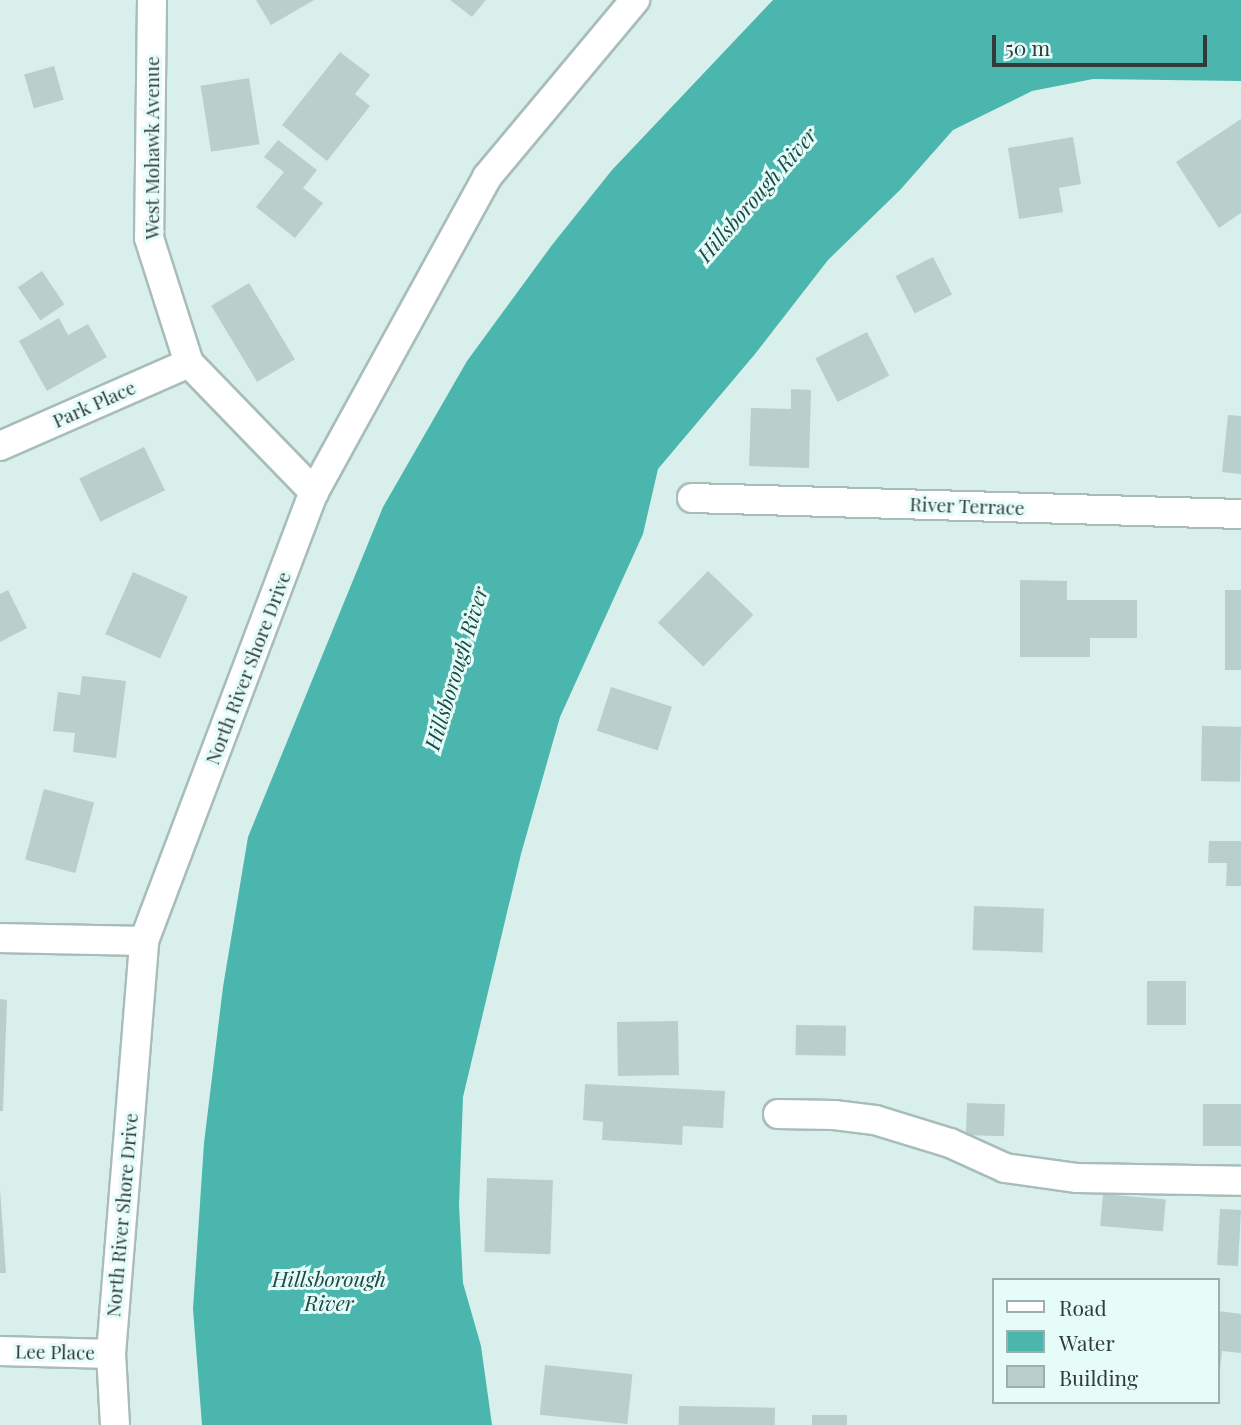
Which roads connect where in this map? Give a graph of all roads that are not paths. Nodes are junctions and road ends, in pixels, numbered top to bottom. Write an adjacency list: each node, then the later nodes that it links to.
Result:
1 (152, 0): 3 (street, West Mohawk Avenue)
2 (635, 0): 5 (street, North River Shore Drive)
3 (189, 363): 4 (street, Park Place); 5 (street, West Mohawk Avenue)
4 (0, 446)
5 (314, 492): 9 (street, North River Shore Drive)
6 (692, 498): 7 (street, River Terrace)
7 (1241, 514)
8 (0, 938): 9 (street)
9 (144, 941): 13 (street, North River Shore Drive)
10 (778, 1114): 11 (street)
11 (1241, 1181)
12 (0, 1351): 13 (street, Lee Place)
13 (111, 1354): 14 (street, North River Shore Drive)
14 (115, 1425)

